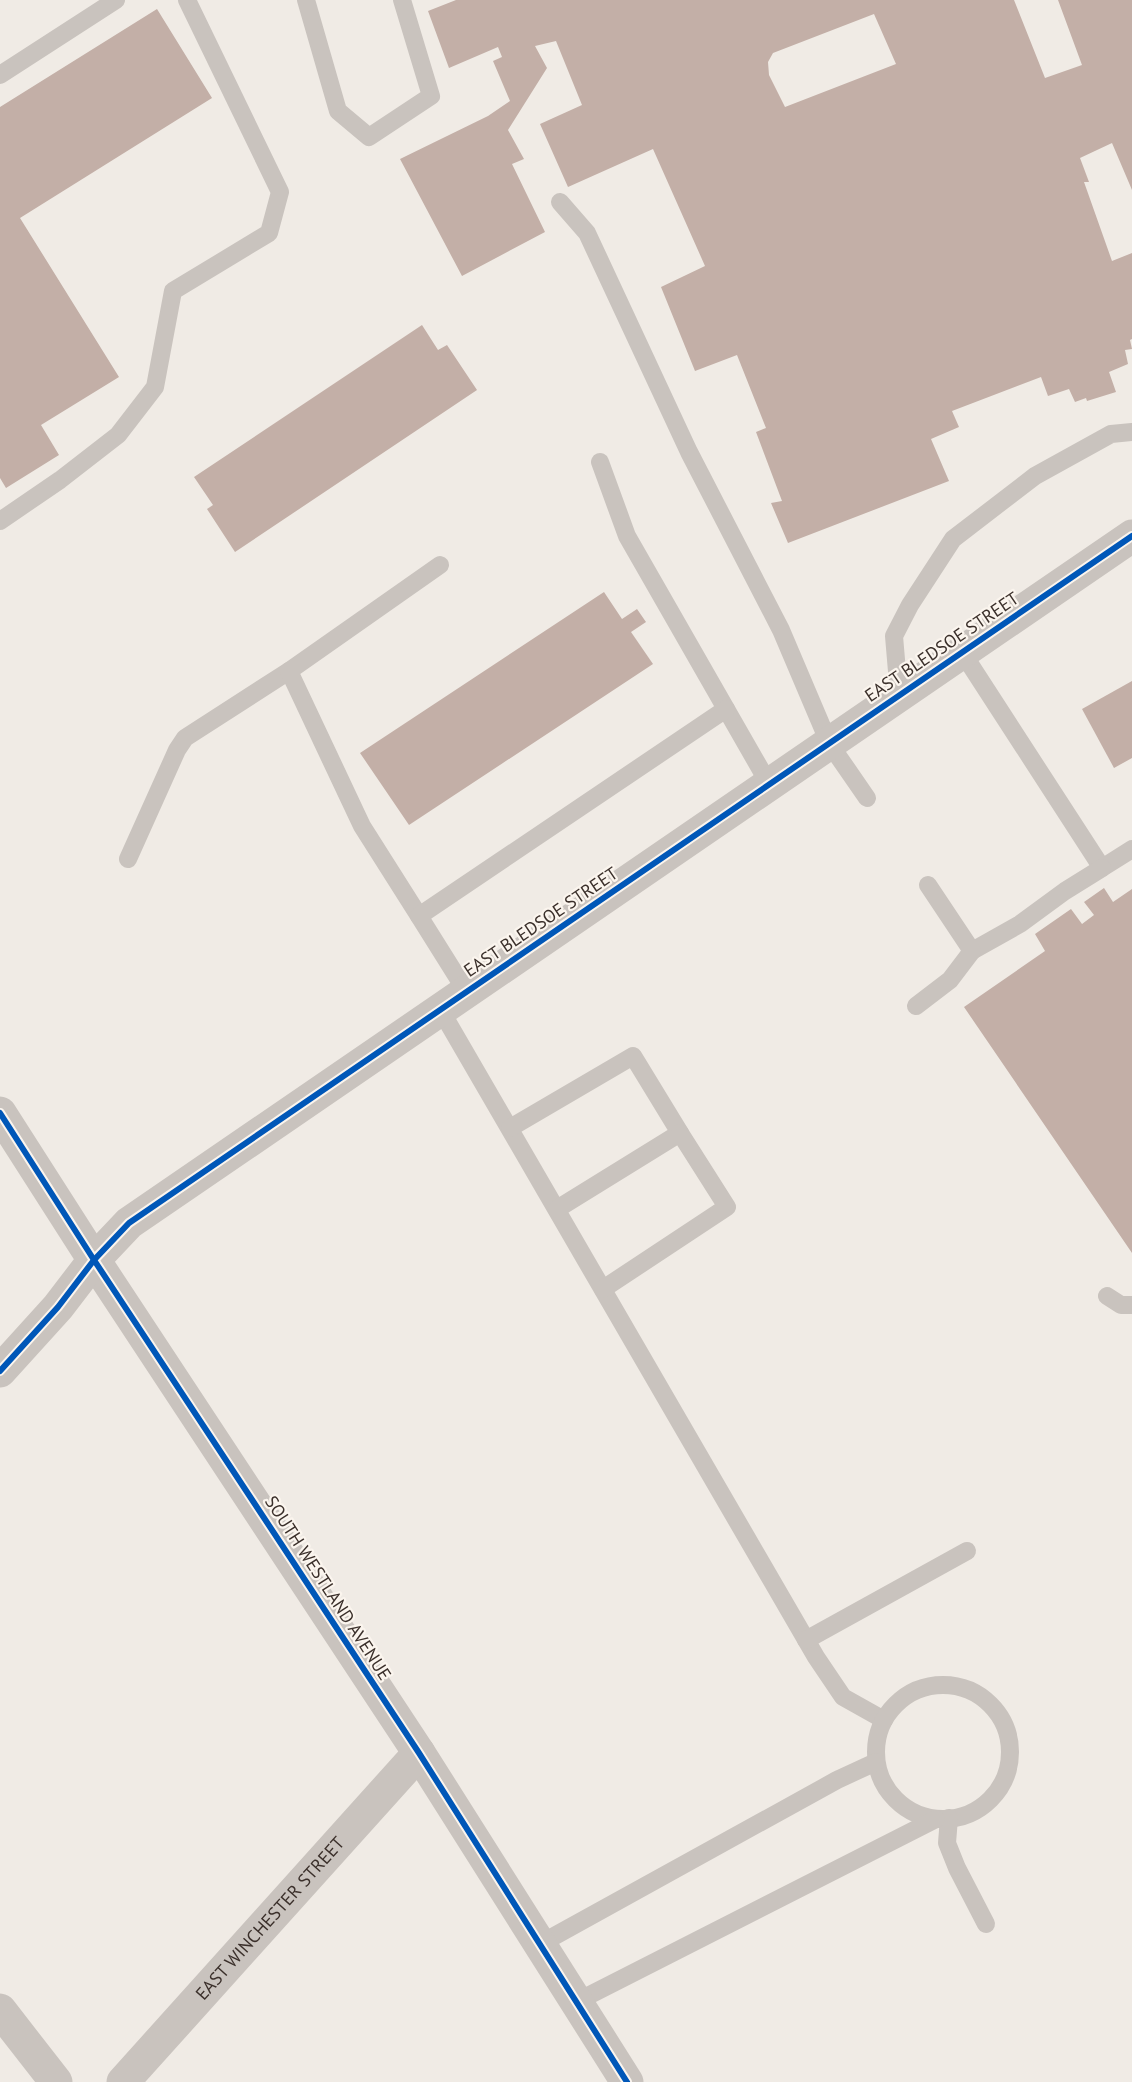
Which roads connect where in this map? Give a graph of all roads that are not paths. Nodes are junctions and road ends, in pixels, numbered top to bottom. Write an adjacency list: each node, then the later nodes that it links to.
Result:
1 (116, 0): 5 (lane)
2 (187, 0): 9 (lane)
3 (306, 0): 4 (lane)
4 (402, 0)
5 (0, 75)
6 (560, 202): 16 (lane)
7 (1132, 432): 14 (lane)
8 (600, 462): 15 (lane)
9 (0, 521)
10 (1132, 536): 12 (street, EAST BLEDSOE STREET)
11 (440, 565): 13 (lane)
12 (962, 652): 14 (street, EAST BLEDSOE STREET); 21 (lane)
13 (289, 670): 20 (lane); 23 (lane)
14 (899, 695): 16 (street, EAST BLEDSOE STREET)
15 (726, 709): 17 (lane); 23 (lane)
16 (828, 743): 17 (street, EAST BLEDSOE STREET); 18 (lane)
17 (769, 784): 25 (street, EAST BLEDSOE STREET)
18 (867, 798)
19 (1132, 849): 21 (lane)
20 (128, 859)
21 (1102, 868): 24 (lane)
22 (928, 885): 24 (lane)
23 (419, 916): 25 (lane)
24 (972, 951): 26 (lane)
25 (453, 1000): 28 (lane); 31 (street, EAST BLEDSOE STREET)
26 (916, 1006)
27 (0, 1113): 31 (street, SOUTH WESTLAND AVENUE)
28 (510, 1128): 29 (lane); 30 (lane)
29 (680, 1133): 30 (lane); 32 (lane)
30 (557, 1209): 32 (lane)
31 (94, 1260): 35 (street, EAST BLEDSOE STREET); 39 (street, SOUTH WESTLAND AVENUE)
32 (603, 1289): 37 (lane)
33 (1107, 1296): 34 (lane)
34 (1132, 1305)
35 (0, 1371)
36 (967, 1551): 37 (lane)
37 (806, 1640): 38 (lane)
38 (884, 1720): 40 (lane); 41 (lane)
39 (419, 1753): 43 (street, SOUTH WESTLAND AVENUE); 47 (street, EAST WINCHESTER STREET)
40 (876, 1762): 41 (lane); 43 (lane)
41 (943, 1819): 42 (lane); 44 (lane)
42 (986, 1924)
43 (540, 1944): 44 (street, SOUTH WESTLAND AVENUE)
44 (576, 2002): 48 (street, SOUTH WESTLAND AVENUE)
45 (0, 2010): 46 (street)
46 (56, 2082)
47 (123, 2082)
48 (627, 2082)

